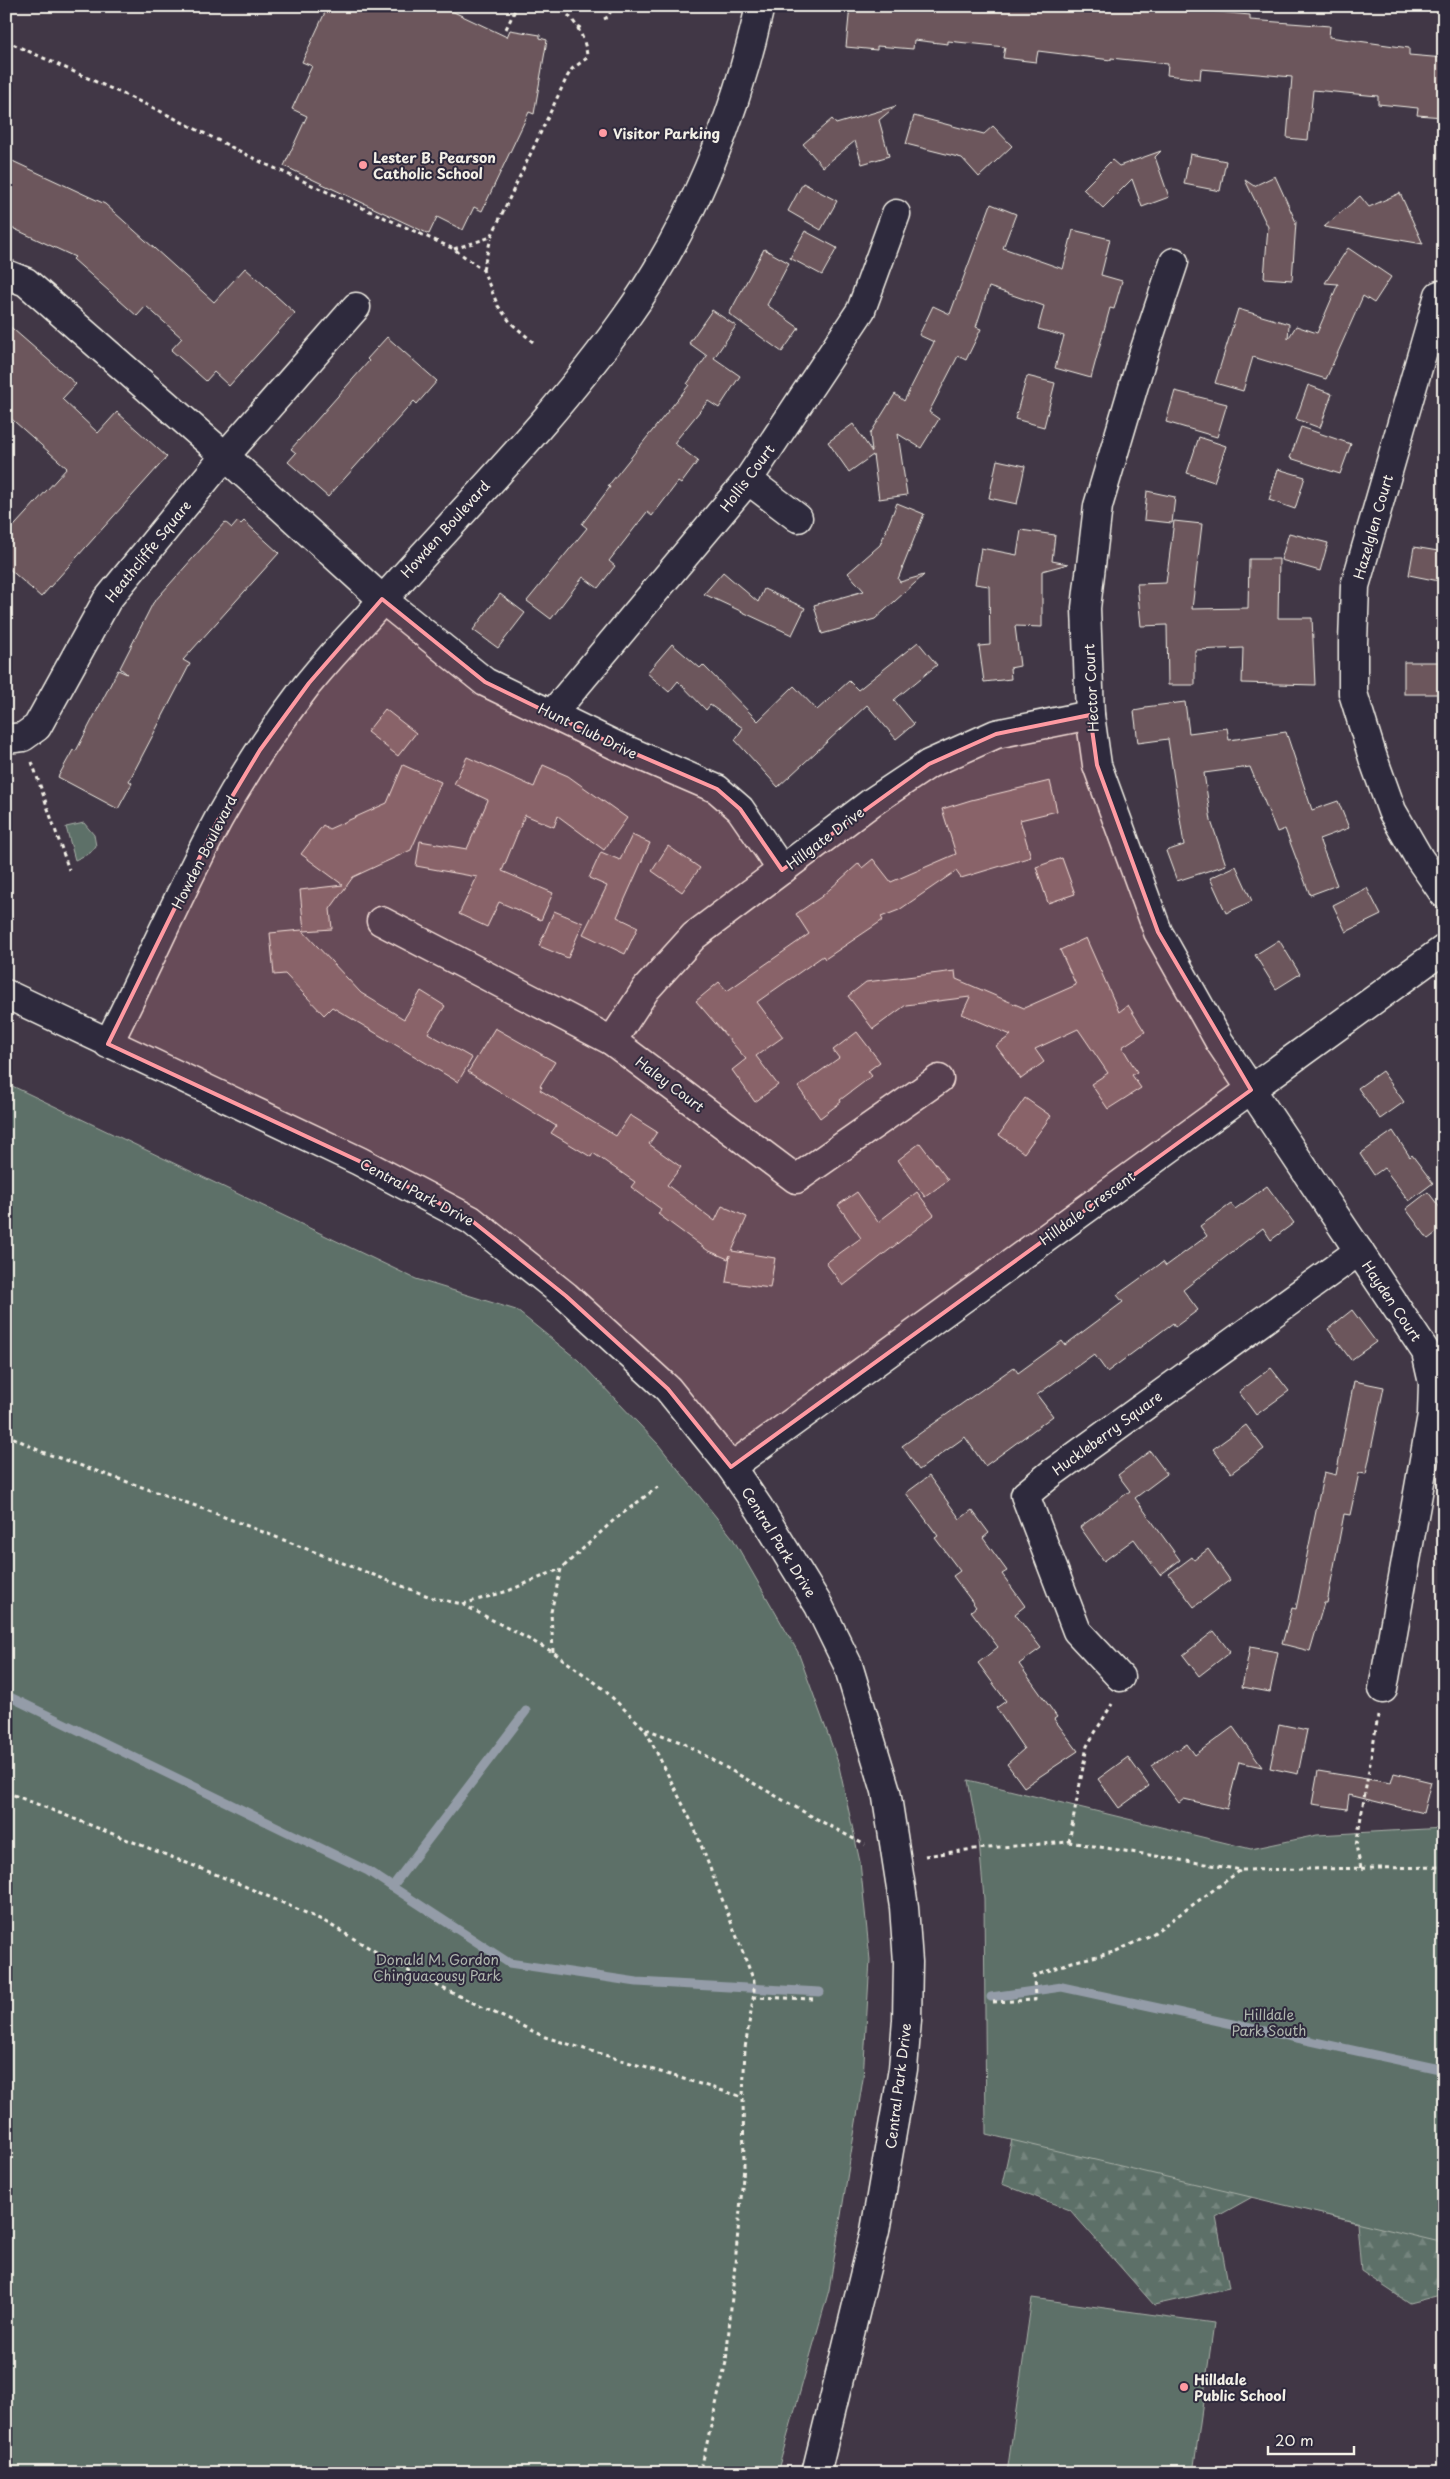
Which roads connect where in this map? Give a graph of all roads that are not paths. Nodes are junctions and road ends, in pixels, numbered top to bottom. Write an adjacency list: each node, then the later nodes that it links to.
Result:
1 (760, 6): 10 (street, Howden Boulevard)
2 (896, 214): 8 (street, Hollis Court)
3 (1174, 262): 12 (street, Hector Court)
4 (6, 274): 7 (street)
5 (1439, 295): 15 (street, Hazelglen Court)
6 (356, 308): 7 (street, Heathcliffe Square)
7 (225, 456): 10 (street); 13 (street, Heathcliffe Square)
8 (748, 480): 9 (street); 11 (street, Hollis Court)
9 (798, 518)
10 (382, 599): 11 (street, Hunt Club Drive); 20 (street, Howden Boulevard)
11 (553, 713): 14 (street, Hunt Club Drive)
12 (1090, 715): 14 (street, Hillgate Drive); 22 (street, Hector Court)
13 (14, 738)
14 (782, 870): 19 (street, Hillgate Drive)
15 (1444, 894)
16 (381, 921): 19 (street, Haley Court)
17 (1444, 949): 22 (street, Hilldale Crescent)
18 (6, 994): 20 (street, Central Park Drive)
19 (612, 1041): 21 (street, Haley Court)
20 (108, 1044): 24 (street, Central Park Drive)
21 (939, 1078)
22 (1251, 1090): 23 (street, Hayden Court); 24 (street, Hilldale Crescent)
23 (1359, 1252): 25 (street, Huckleberry Square); 26 (street, Hayden Court)
24 (731, 1467): 27 (street, Central Park Drive)
25 (1120, 1677)
26 (1383, 1690)
27 (816, 2473)

